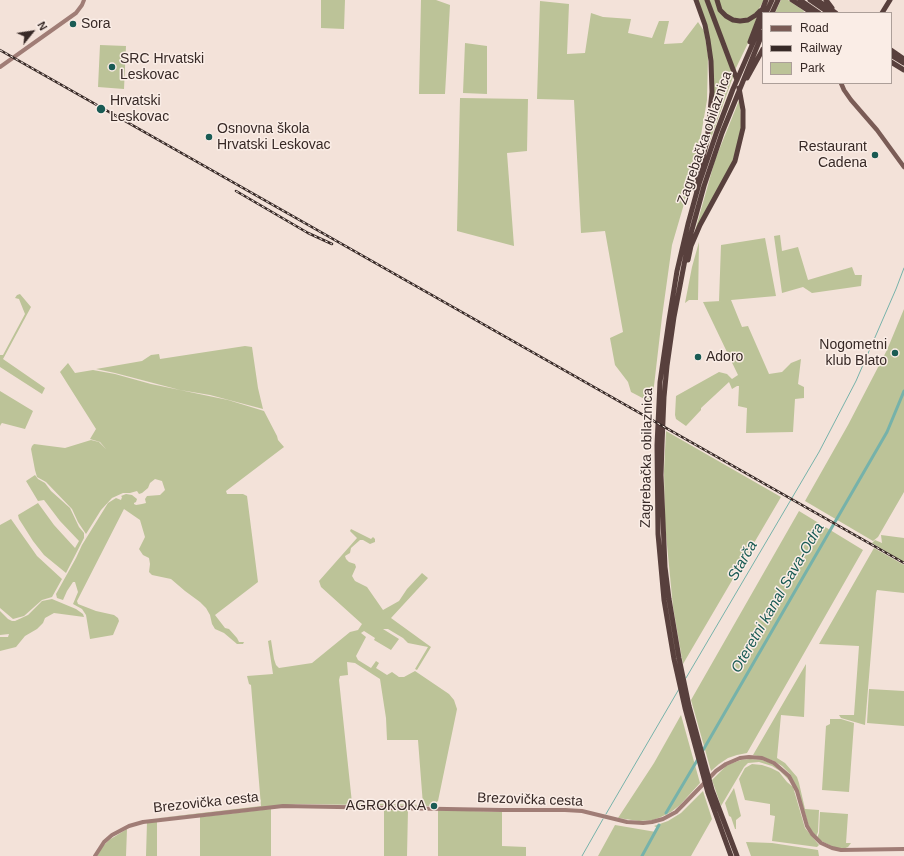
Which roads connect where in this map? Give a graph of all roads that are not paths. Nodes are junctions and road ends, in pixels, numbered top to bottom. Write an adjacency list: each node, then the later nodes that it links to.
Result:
1 (84, 0): 29 (main road)
2 (696, 0): 35 (highway)
3 (707, 0): 36 (highway)
4 (716, 0): 9 (highway)
5 (792, 0): 10 (highway)
6 (800, 0): 10 (highway)
7 (826, 0): 17 (highway)
8 (890, 0): 18 (highway)
9 (771, 1): 11 (highway); 12 (highway); 13 (highway)
10 (810, 5): 14 (highway); 15 (highway); 16 (highway)
11 (766, 12)
12 (766, 12)
13 (772, 12)
14 (818, 12)
15 (827, 12)
16 (833, 12)
17 (835, 12)
18 (883, 12)
19 (762, 20): 30 (highway)
20 (762, 22): 30 (highway, Zagrebačka obilaznica)
21 (762, 35): 32 (highway, Zagrebačka obilaznica)
22 (762, 51): 32 (highway)
23 (892, 51): 25 (highway)
24 (892, 56): 27 (highway)
25 (904, 60)
26 (892, 63): 31 (highway)
27 (904, 63)
28 (892, 66): 31 (highway)
29 (0, 67)
30 (741, 69): 35 (highway, Zagrebačka obilaznica)
31 (904, 72)
32 (744, 80): 36 (highway, Zagrebačka obilaznica)
33 (841, 84): 34 (main road)
34 (904, 167)
35 (687, 229): 37 (highway, Zagrebačka obilaznica)
36 (680, 281): 37 (highway, Zagrebačka obilaznica)
37 (677, 658): 40 (highway, Zagrebačka obilaznica); 41 (highway, Zagrebačka obilaznica)
38 (904, 849): 39 (main road, Brezovička cesta)
39 (95, 856)
40 (731, 856)
41 (737, 856)

